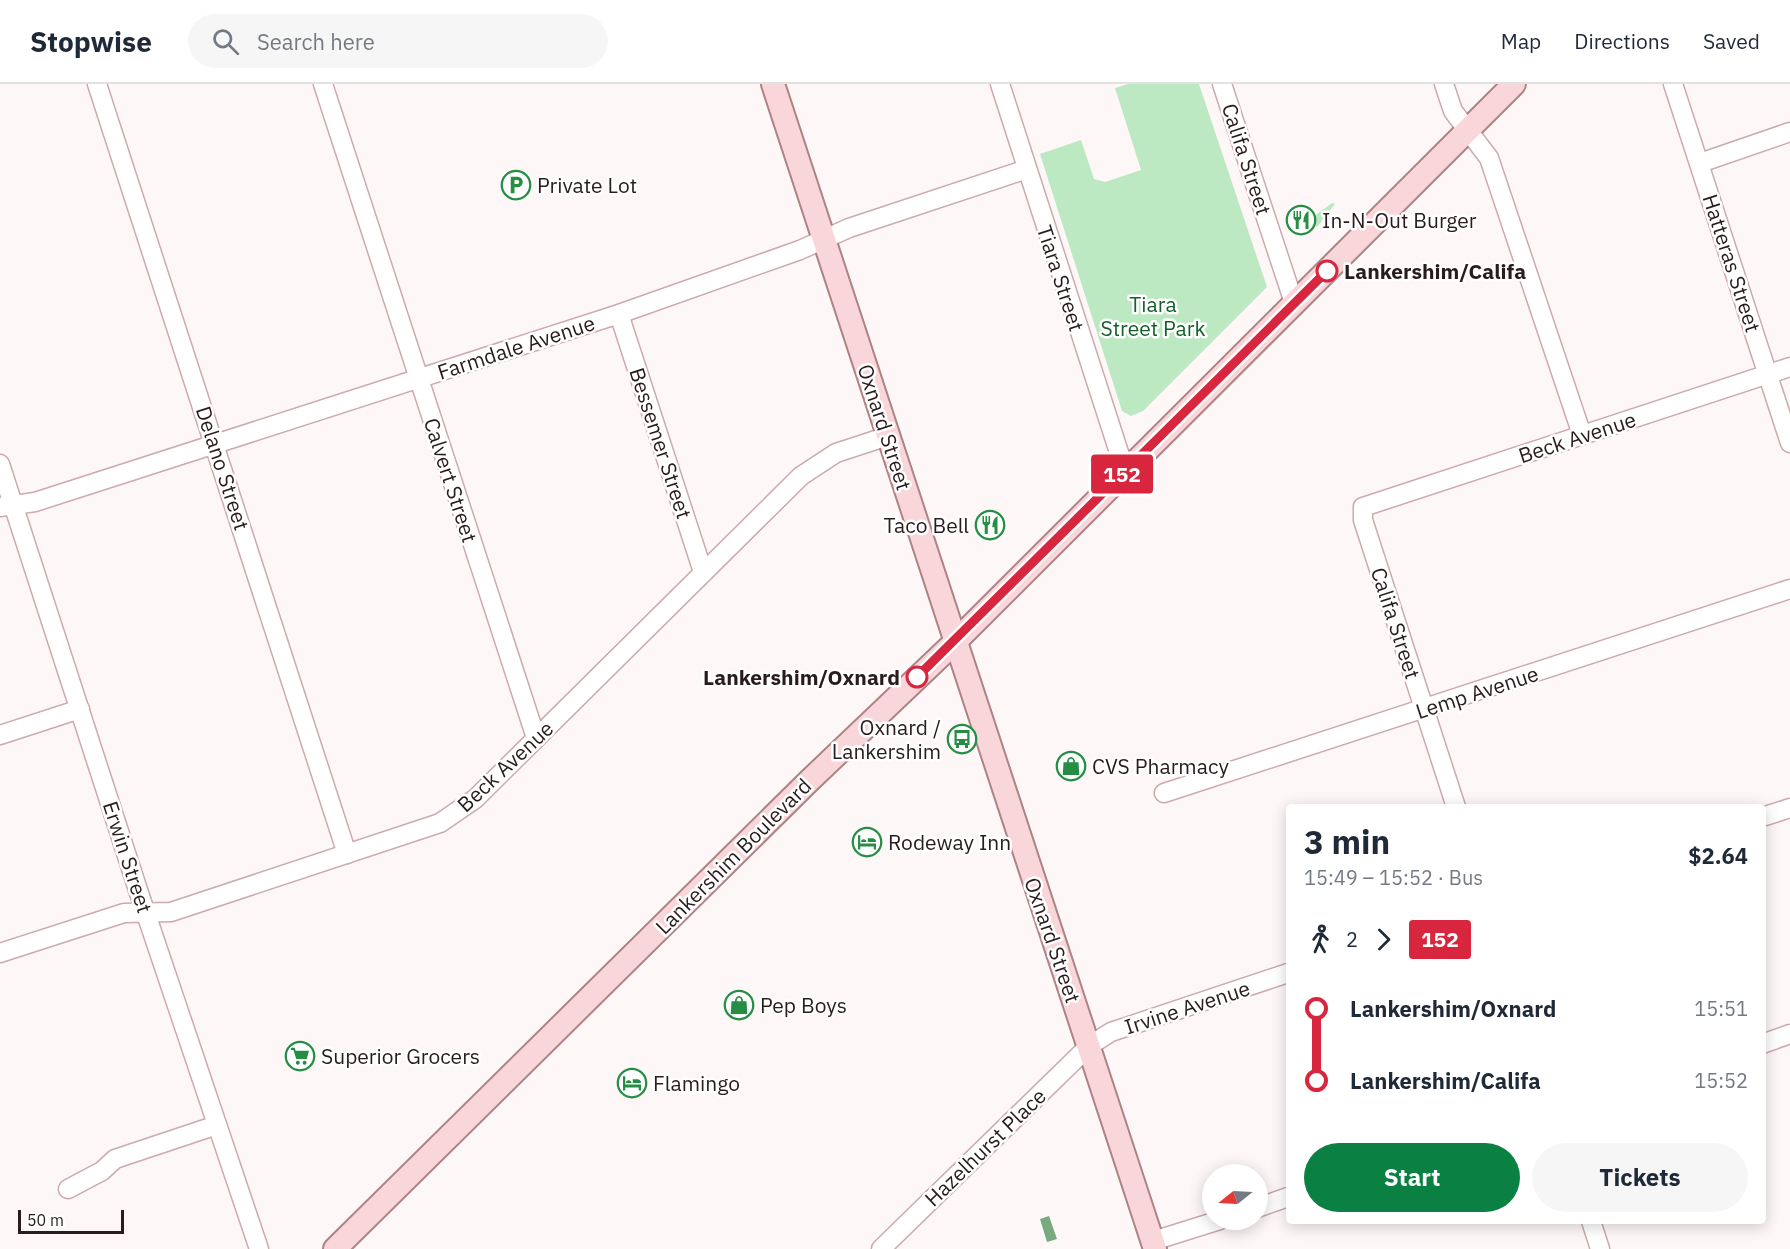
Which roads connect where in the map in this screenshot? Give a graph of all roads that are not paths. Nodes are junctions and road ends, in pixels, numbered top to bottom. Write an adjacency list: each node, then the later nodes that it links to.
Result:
1 (98, 84): 21 (street, Delano Street)
2 (323, 84): 18 (street, Calvert Street)
3 (773, 84): 13 (main road, Oxnard Street)
4 (1000, 84): 12 (street, Tiara Street)
5 (1222, 84): 14 (street, Califa Street)
6 (1444, 84): 9 (street)
7 (1514, 84): 9 (main road, Lankershim Boulevard)
8 (1673, 84): 11 (street, Hatteras Street)
9 (1469, 131): 14 (main road, Lankershim Boulevard); 20 (street)
10 (1790, 132): 11 (street)
11 (1700, 163): 17 (street, Hatteras Street)
12 (1027, 170): 13 (street, Farmdale Avenue); 24 (street, Tiara Street)
13 (824, 241): 15 (street, Farmdale Avenue); 19 (main road, Oxnard Street)
14 (1294, 303): 24 (main road, Lankershim Boulevard)
15 (619, 314): 18 (street, Farmdale Avenue); 27 (street, Bessemer Street)
16 (1790, 367): 17 (street, Beck Avenue)
17 (1768, 374): 20 (street, Beck Avenue); 22 (street, Hatteras Street)
18 (418, 379): 21 (street, Farmdale Avenue); 33 (street, Calvert Street)
19 (888, 435): 27 (street, Beck Avenue); 29 (main road, Oxnard Street)
20 (1582, 435): 26 (street, Beck Avenue)
21 (215, 443): 25 (street, Farmdale Avenue); 38 (street, Delano Street)
22 (1790, 443)
23 (0, 464): 25 (street, Erwin Street)
24 (1125, 471): 29 (main road, Lankershim Boulevard)
25 (7, 506): 30 (street, Erwin Street)
26 (1363, 507): 31 (street, Califa Street)
27 (703, 572): 33 (street, Beck Avenue)
28 (1790, 589): 31 (street, Lemp Avenue)
29 (955, 642): 44 (main road, Oxnard Street); 53 (main road, Lankershim Boulevard)
30 (80, 709): 32 (street); 39 (street, Erwin Street)
31 (1424, 709): 34 (street, Lemp Avenue); 35 (street, Califa Street)
32 (0, 735)
33 (536, 738): 38 (street, Beck Avenue)
34 (1164, 793)
35 (1455, 804)
36 (1790, 808): 37 (street)
37 (1766, 816)
38 (347, 854): 39 (street, Beck Avenue)
39 (146, 913): 40 (street, Beck Avenue); 45 (street, Erwin Street)
40 (0, 953)
41 (1286, 975): 44 (street, Irvine Avenue)
42 (1790, 1034): 43 (street)
43 (1766, 1043)
44 (1089, 1046): 51 (main road, Oxnard Street); 54 (street, Hazelhurst Place)
45 (217, 1125): 46 (street); 52 (street, Erwin Street)
46 (68, 1188)
47 (1286, 1198): 48 (street)
48 (1268, 1204)
49 (1591, 1224): 55 (street)
50 (1202, 1227): 51 (street)
51 (1154, 1245)
52 (259, 1249)
53 (335, 1249)
54 (881, 1249)
55 (1600, 1249)

